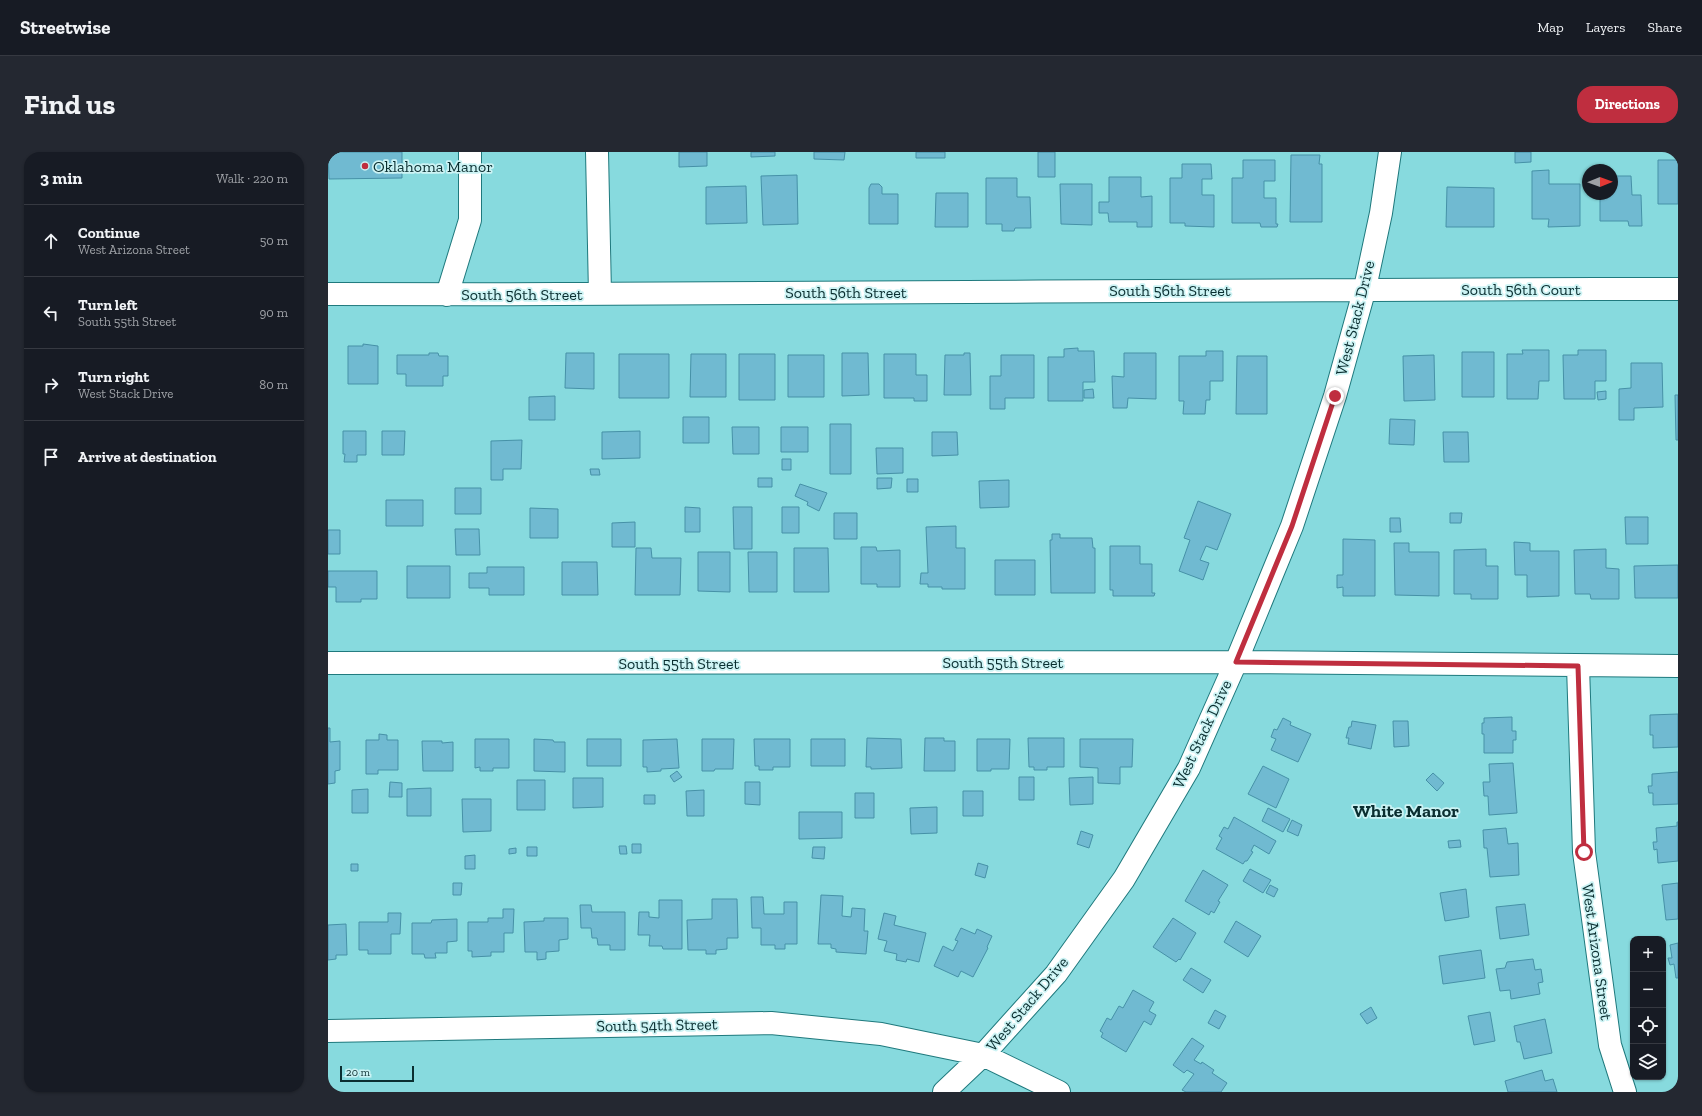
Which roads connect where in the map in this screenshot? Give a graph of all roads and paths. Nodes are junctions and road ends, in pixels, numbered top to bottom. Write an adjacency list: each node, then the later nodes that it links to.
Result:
1 (470, 152): 7 (street)
2 (597, 152): 8 (street)
3 (1390, 152): 4 (street, West Stack Drive)
4 (1364, 288): 5 (street, South 56th Court); 8 (street, South 56th Street); 9 (street, West Stack Drive)
5 (1678, 289)
6 (328, 294): 7 (street, South 56th Street)
7 (447, 294): 8 (street, South 56th Street)
8 (600, 294)
9 (1236, 662): 10 (street, South 55th Street); 11 (street, South 55th Street); 14 (street, West Stack Drive)
10 (328, 663)
11 (1578, 666): 12 (street, South 55th Street); 17 (street, West Arizona Street)
12 (1678, 666)
13 (328, 1031): 14 (street, South 54th Street)
14 (983, 1056): 15 (street, West Stack Drive); 16 (street, South 54th Street)
15 (944, 1092)
16 (1059, 1092)
17 (1625, 1092)

